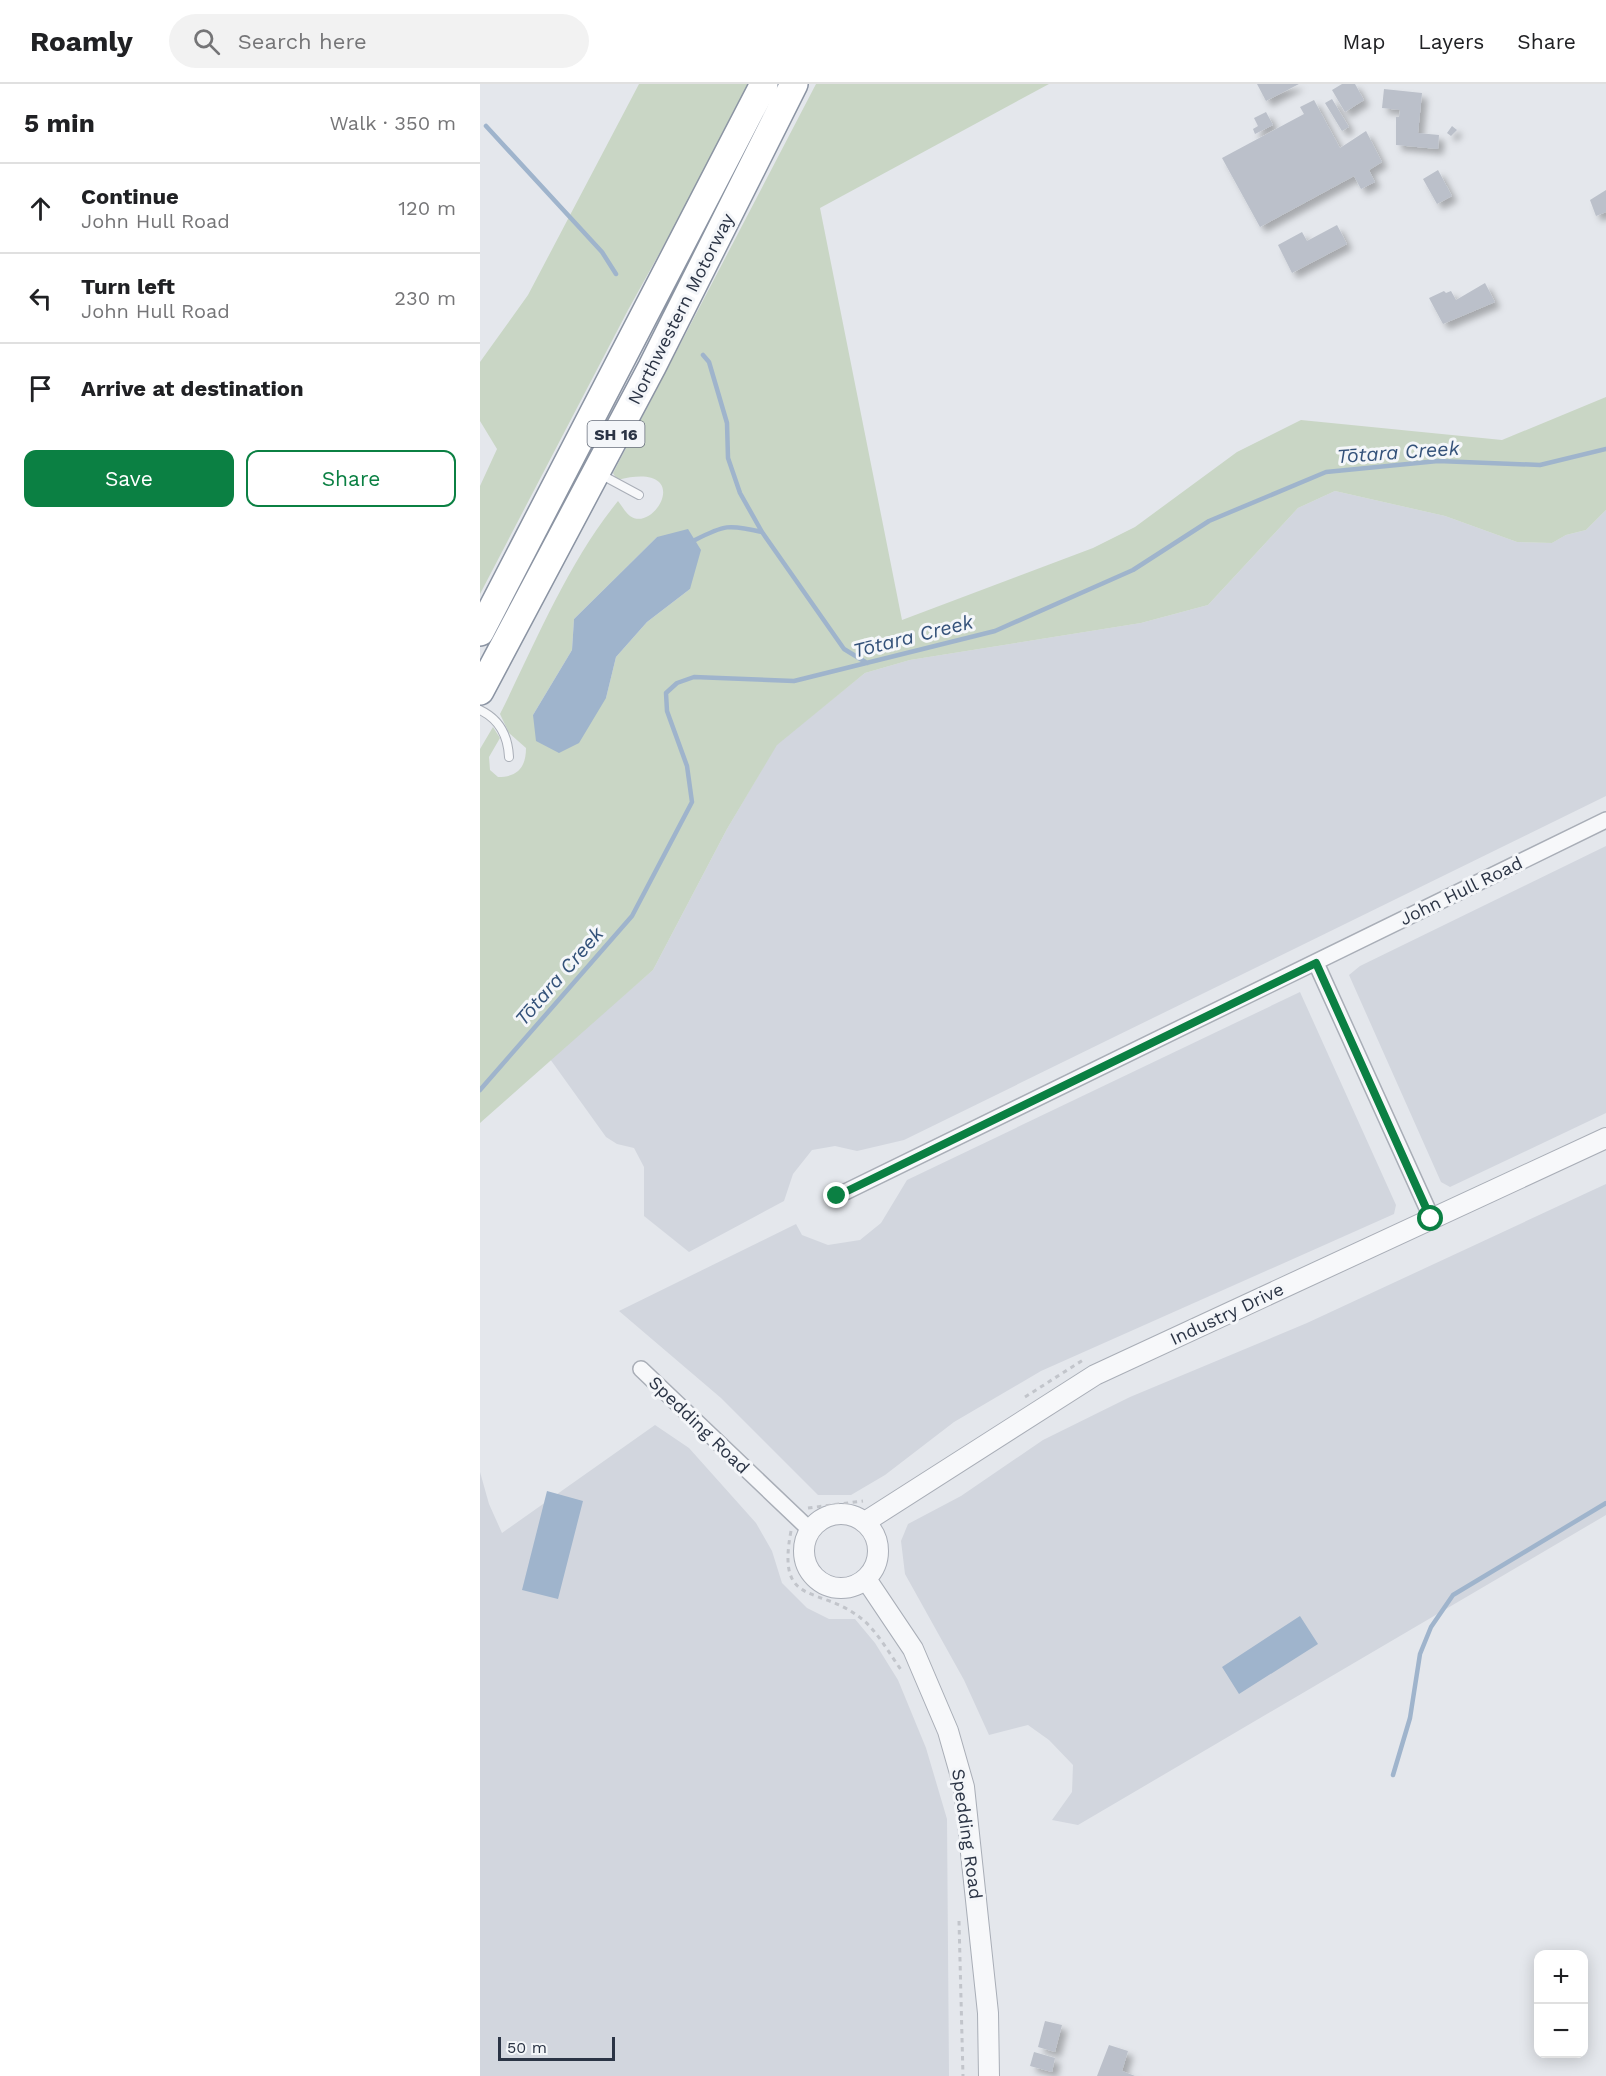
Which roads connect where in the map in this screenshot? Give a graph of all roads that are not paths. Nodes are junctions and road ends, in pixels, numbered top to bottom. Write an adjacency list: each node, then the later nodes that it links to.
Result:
1 (764, 84): 5 (highway, Northwestern Motorway / SH 16)
2 (794, 84): 3 (highway, Northwestern Motorway / SH 16)
3 (596, 472): 4 (lane); 6 (highway, Northwestern Motorway / SH 16)
4 (639, 495)
5 (480, 632)
6 (480, 691)
7 (480, 710): 8 (lane)
8 (509, 757)
9 (1606, 820): 10 (street, John Hull Road)
10 (1316, 963): 12 (street, John Hull Road); 13 (street)
11 (1606, 1138): 13 (street, Industry Drive)
12 (837, 1196)
13 (1431, 1219): 15 (street, Industry Drive)
14 (641, 1369): 16 (street, Spedding Road)
15 (865, 1522): 16 (street); 17 (street)
16 (810, 1530): 17 (street)
17 (866, 1579): 18 (street, Spedding Road)
18 (989, 2076)

